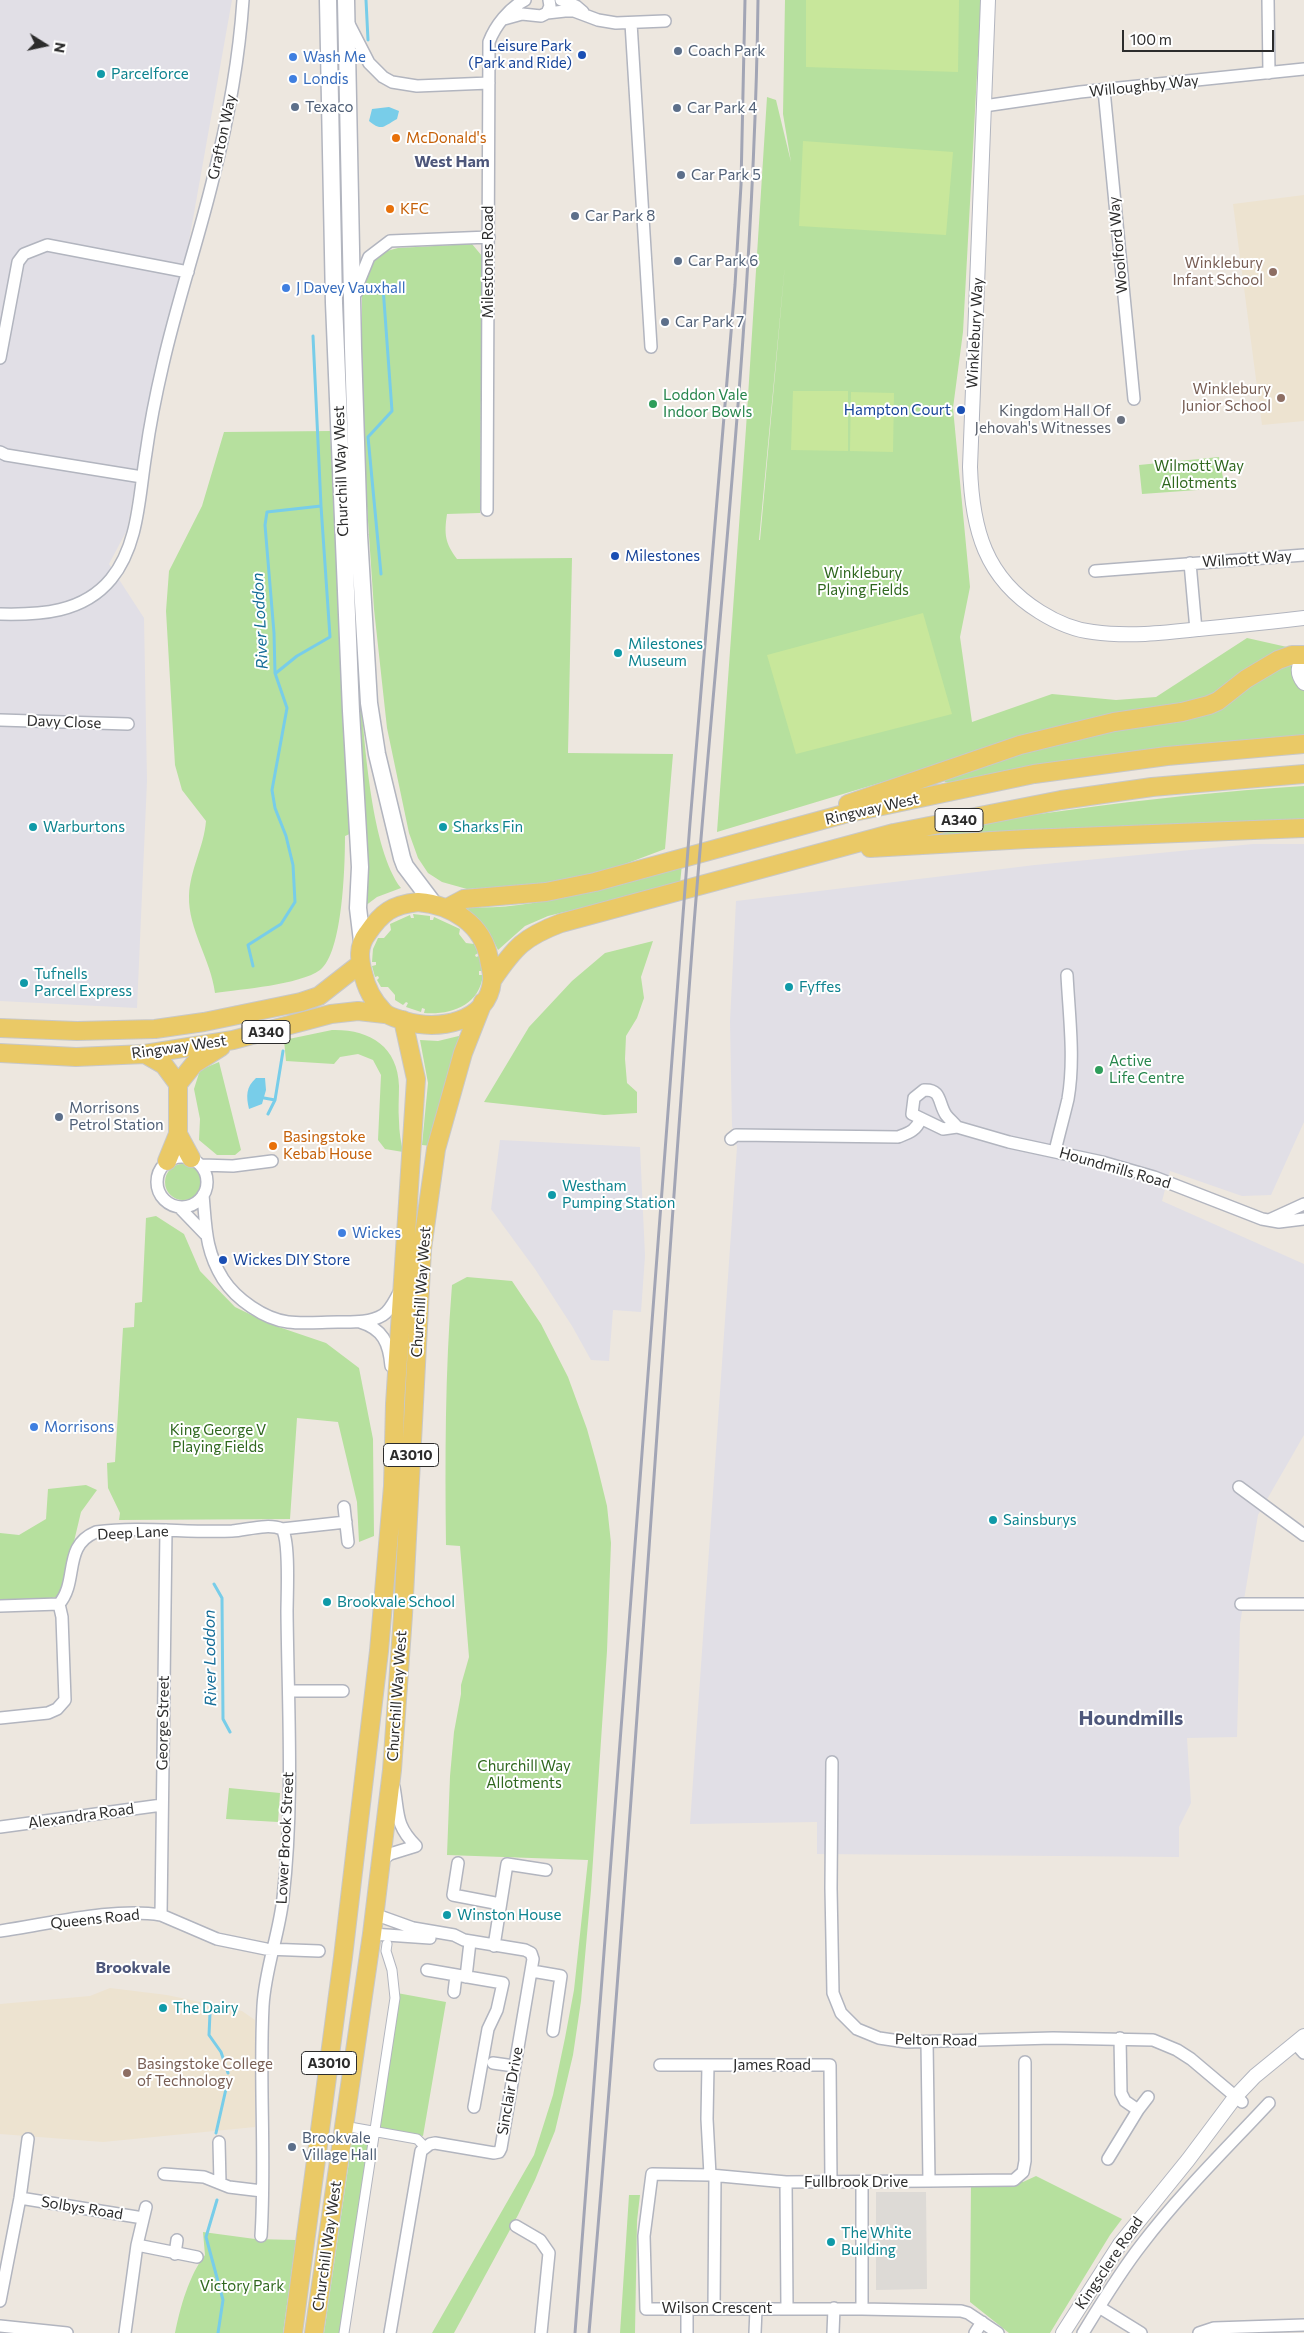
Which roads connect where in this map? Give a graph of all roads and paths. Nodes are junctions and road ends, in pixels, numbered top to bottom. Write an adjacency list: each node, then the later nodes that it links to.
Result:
1 (243, 0): 23 (street, Grafton Way)
2 (328, 0): 47 (main road, Churchill Way West)
3 (346, 0): 15 (main road, Churchill Way West)
4 (525, 0): 13 (street, Milestones Road)
5 (529, 0): 11 (street)
6 (549, 0): 10 (street)
7 (561, 0): 12 (street)
8 (988, 0): 21 (street, Winklebury Way)
9 (1268, 0): 18 (street)
10 (547, 13): 11 (street); 12 (street)
11 (534, 15): 13 (street)
12 (586, 15): 16 (street)
13 (504, 18): 19 (street, Milestones Road)
14 (665, 21): 16 (street)
15 (348, 22): 19 (street); 25 (main road, Churchill Way West)
16 (631, 23): 24 (street)
17 (1304, 69): 18 (street, Willoughby Way)
18 (1269, 73): 20 (street, Willoughby Way)
19 (489, 83): 22 (street, Milestones Road)
20 (1104, 90): 21 (street, Willoughby Way); 27 (street, Woolford Way)
21 (984, 106): 36 (street, Winklebury Way)
22 (489, 237): 25 (street); 30 (street, Milestones Road)
23 (188, 272): 26 (street); 29 (street, Grafton Way)
24 (651, 347)
25 (353, 348): 46 (main road, Churchill Way West)
26 (0, 358)
27 (1134, 399)
28 (0, 452): 29 (street)
29 (142, 477): 34 (street, Grafton Way)
30 (487, 510)
31 (1304, 555): 32 (street, Wilmott Way)
32 (1190, 563): 33 (street, Wilmott Way); 36 (street, Wilmott Way)
33 (1095, 571)
34 (0, 614)
35 (1304, 618): 36 (street, Winklebury Way)
36 (1196, 630)
37 (1304, 655): 38 (street); 44 (main road)
38 (1304, 683)
39 (0, 720): 40 (street, Davy Close)
40 (128, 724)
41 (1304, 744): 44 (main road, Ringway West / A340)
42 (1304, 774): 45 (main road, Ringway West / A340)
43 (1304, 828): 45 (main road)
44 (744, 841): 46 (main road, Ringway West / A340)
45 (825, 852): 50 (main road, Ringway West / A340)
46 (440, 906): 47 (main road); 50 (main road)
47 (362, 940): 48 (main road)
48 (360, 964): 52 (main road); 54 (main road, Ringway West / A340)
49 (1067, 975): 63 (street)
50 (493, 979): 51 (main road)
51 (483, 1002): 53 (main road); 93 (main road, Churchill Way West / A3010)
52 (385, 1014): 53 (main road); 55 (main road, Ringway West / A340)
53 (402, 1020): 75 (main road, Churchill Way West / A3010)
54 (0, 1028)
55 (233, 1040): 57 (main road, Ringway West / A340); 58 (main road)
56 (0, 1053): 57 (main road, Ringway West / A340)
57 (146, 1054): 58 (main road)
58 (178, 1084): 61 (main road)
59 (920, 1120): 60 (street, Houndmills Road); 60 (street); 62 (street)
60 (957, 1127): 63 (street, Houndmills Road)
61 (178, 1134): 64 (main road); 66 (main road)
62 (731, 1139)
63 (1055, 1151): 72 (street, Houndmills Road)
64 (167, 1160): 66 (street); 71 (street)
65 (272, 1161): 67 (street)
66 (196, 1162): 67 (street); 68 (street)
67 (233, 1166): 68 (street)
68 (207, 1183): 69 (street)
69 (203, 1195): 71 (street); 74 (street)
70 (1304, 1204): 72 (street)
71 (179, 1207): 74 (street)
72 (1269, 1220): 73 (street, Houndmills Road)
73 (1304, 1220)
74 (205, 1234): 76 (street)
75 (404, 1283): 76 (street); 77 (main road, Churchill Way West / A3010)
76 (358, 1322): 77 (street)
77 (395, 1404): 100 (main road, Churchill Way West / A3010)
78 (1238, 1487): 83 (street)
79 (344, 1507): 80 (street)
80 (346, 1522): 81 (street, Deep Lane); 84 (street)
81 (282, 1529): 82 (street, Deep Lane); 90 (street, Lower Brook Street)
82 (166, 1530): 85 (street, Deep Lane); 94 (street, George Street)
83 (1304, 1535)
84 (348, 1542)
85 (58, 1604): 88 (street); 91 (street)
86 (1241, 1604): 87 (street)
87 (1304, 1604)
88 (0, 1606)
89 (343, 1691): 90 (street)
90 (289, 1692): 109 (street, Lower Brook Street)
91 (0, 1718)
92 (832, 1762): 117 (street, Pelton Road)
93 (392, 1770): 96 (main road, Churchill Way West / A3010); 96 (street)
94 (162, 1805): 95 (street, Alexandra Road); 102 (street, George Street)
95 (0, 1827)
96 (382, 1860): 101 (main road, Churchill Way West / A3010)
97 (458, 1863): 99 (street)
98 (546, 1870): 99 (street)
99 (500, 1904): 108 (street)
100 (348, 1911): 101 (main road); 104 (main road, Churchill Way West / A3010)
101 (374, 1914): 105 (main road, Churchill Way West / A3010); 106 (street)
102 (161, 1915): 103 (street, Queens Road); 109 (street, Queens Road)
103 (0, 1931)
104 (346, 1931): 105 (main road); 165 (main road, Churchill Way West / A3010)
105 (372, 1934): 106 (street); 129 (main road, Churchill Way West / A3010)
106 (468, 1941): 108 (street); 113 (street)
107 (387, 1944): 130 (street)
108 (494, 1946): 112 (street)
109 (274, 1950): 110 (street, Queens Road); 142 (street, Lower Brook Street)
110 (319, 1951)
111 (427, 1970): 113 (street)
112 (532, 1971): 115 (street); 123 (street, Sinclair Drive)
113 (461, 1976): 114 (street); 127 (street)
114 (454, 1992)
115 (553, 2031)
116 (1120, 2038): 117 (street, Pelton Road); 125 (street, Pelton Road); 128 (street)
117 (927, 2042): 137 (street, Fullbrook Drive)
118 (1301, 2045): 125 (street, Kingsclere Road)
119 (1025, 2062): 137 (street)
120 (493, 2063): 123 (street)
121 (660, 2065): 122 (street)
122 (708, 2065): 136 (street); 139 (street, James Road)
123 (514, 2066): 133 (street, Sinclair Drive)
124 (1148, 2097): 128 (street)
125 (1239, 2099): 143 (street, Kingsclere Road)
126 (1269, 2103): 145 (street, Kingsclere Road)
127 (474, 2108)
128 (1138, 2110): 134 (street)
129 (344, 2126): 130 (street); 166 (main road, Churchill Way West / A3010)
130 (375, 2131): 133 (street); 167 (street)
131 (28, 2139): 144 (street)
132 (219, 2142): 140 (street)
133 (425, 2147): 168 (street)
134 (1108, 2159)
135 (164, 2174): 140 (street)
136 (712, 2175): 138 (street, Wilson Crescent); 156 (street, Wilson Crescent); 157 (street)
137 (929, 2181): 141 (street, Fullbrook Drive)
138 (786, 2182): 139 (street, Fullbrook Drive); 154 (street, Fullbrook Drive)
139 (831, 2182): 141 (street, Fullbrook Drive)
140 (220, 2183): 142 (street)
141 (862, 2183): 159 (street)
142 (262, 2191): 147 (street, Lower Brook Street)
143 (1158, 2195): 145 (street); 175 (street, Kingsclere Road)
144 (20, 2198): 149 (street, Solbys Road); 152 (street)
145 (1172, 2207): 153 (street, Kingsclere Road)
146 (516, 2226): 169 (street)
147 (261, 2236)
148 (177, 2240): 150 (street)
149 (137, 2245): 150 (street); 164 (street)
150 (175, 2254): 151 (street)
151 (197, 2257)
152 (0, 2301)
153 (1099, 2307): 176 (street, Kingsclere Road); 177 (street)
154 (787, 2308): 155 (street); 158 (street, Wilson Crescent)
155 (834, 2308): 159 (street); 172 (street)
156 (687, 2309): 157 (street, Wilson Crescent); 170 (street)
157 (714, 2309): 158 (street, Wilson Crescent)
158 (756, 2309): 171 (street)
159 (862, 2309): 160 (street)
160 (982, 2322): 173 (street); 174 (street)
161 (1304, 2325): 178 (street)
162 (0, 2326): 163 (street)
163 (68, 2333)
164 (125, 2333)
165 (293, 2333)
166 (314, 2333)
167 (344, 2333)
168 (390, 2333)
169 (541, 2333)
170 (687, 2333)
171 (755, 2333)
172 (833, 2333)
173 (974, 2333)
174 (998, 2333)
175 (1063, 2333)
176 (1083, 2333)
177 (1141, 2333)
178 (1199, 2333)

